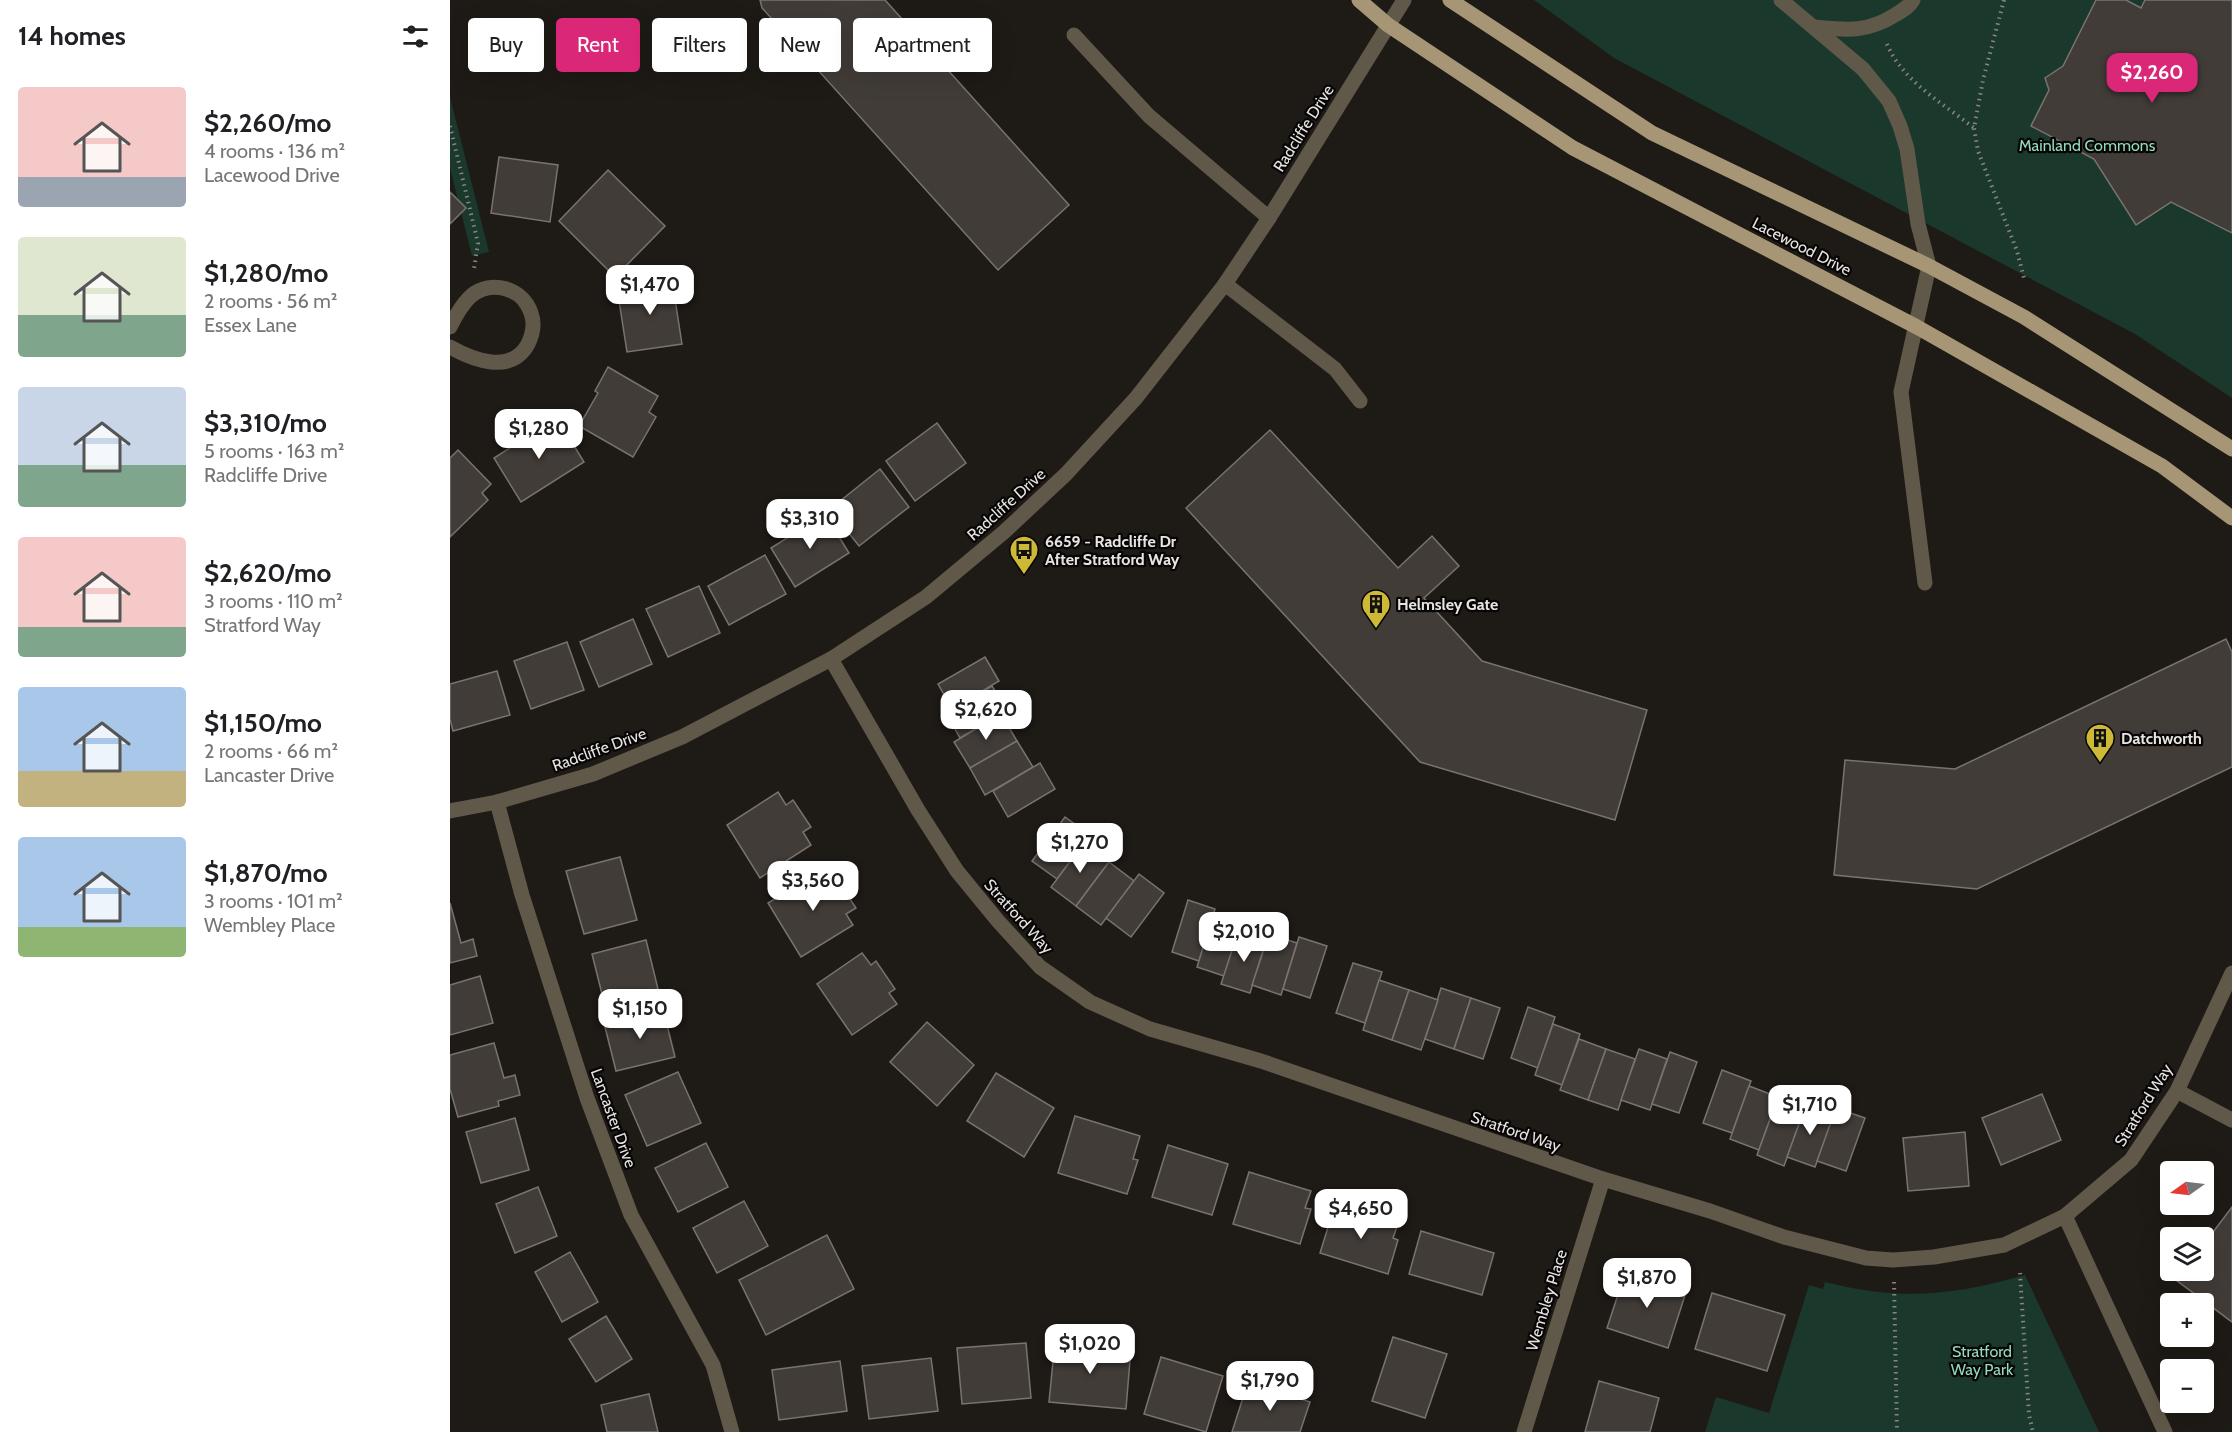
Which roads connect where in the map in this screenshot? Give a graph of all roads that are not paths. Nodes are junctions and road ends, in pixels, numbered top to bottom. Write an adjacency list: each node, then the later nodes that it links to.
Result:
1 (1359, 0): 6 (main road, Lacewood Drive)
2 (1404, 0): 6 (street, Radcliffe Drive)
3 (1450, 0): 10 (main road)
4 (1781, 0): 7 (street)
5 (1913, 0): 7 (street)
6 (1388, 25): 9 (street, Radcliffe Drive); 13 (main road, Lacewood Drive)
7 (1814, 27): 10 (street)
8 (1074, 35): 9 (street)
9 (1269, 218): 11 (street, Radcliffe Drive)
10 (1929, 266): 13 (street); 16 (main road)
11 (1225, 284): 15 (street); 19 (street, Radcliffe Drive)
12 (450, 327): 14 (street)
13 (1917, 327): 17 (main road, Lacewood Drive); 18 (street)
14 (450, 347)
15 (1360, 401)
16 (2232, 449)
17 (2232, 518)
18 (1925, 583)
19 (831, 659): 20 (street, Radcliffe Drive); 25 (street, Stratford Way)
20 (497, 802): 21 (street, Radcliffe Drive); 27 (street, Lancaster Drive)
21 (450, 811)
22 (2232, 973): 23 (street, Stratford Way)
23 (2177, 1091): 24 (street); 26 (street, Stratford Way)
24 (2232, 1120)
25 (1603, 1179): 26 (street, Stratford Way); 28 (street, Wembley Place)
26 (2065, 1216): 29 (street)
27 (732, 1432)
28 (1524, 1432)
29 (2165, 1432)

